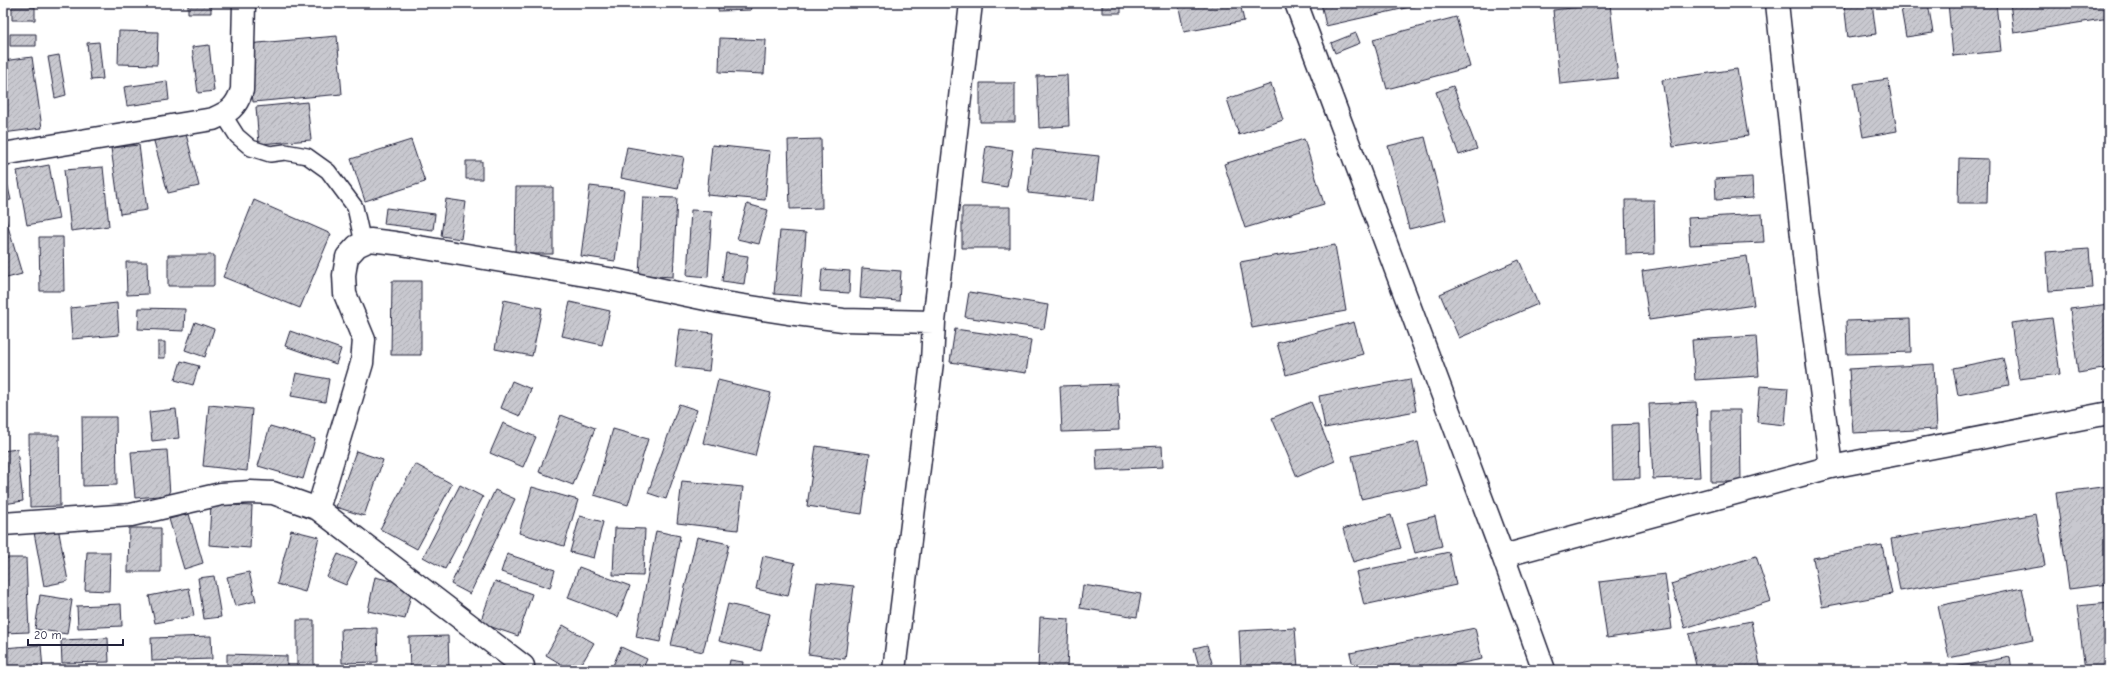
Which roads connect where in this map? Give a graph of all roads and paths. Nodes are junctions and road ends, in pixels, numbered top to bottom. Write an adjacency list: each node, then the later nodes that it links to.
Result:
1 (244, 3): 5 (street)
2 (971, 3): 8 (street)
3 (1296, 3): 13 (street)
4 (1777, 3): 10 (street)
5 (223, 114): 6 (street); 7 (lane)
6 (3, 154)
7 (363, 243): 8 (street); 11 (street)
8 (934, 322): 15 (street)
9 (2109, 413): 10 (street)
10 (1831, 467): 13 (street)
11 (318, 509): 12 (street); 14 (street)
12 (3, 524)
13 (1503, 556): 16 (street)
14 (523, 666)
15 (894, 670)
16 (1544, 670)

